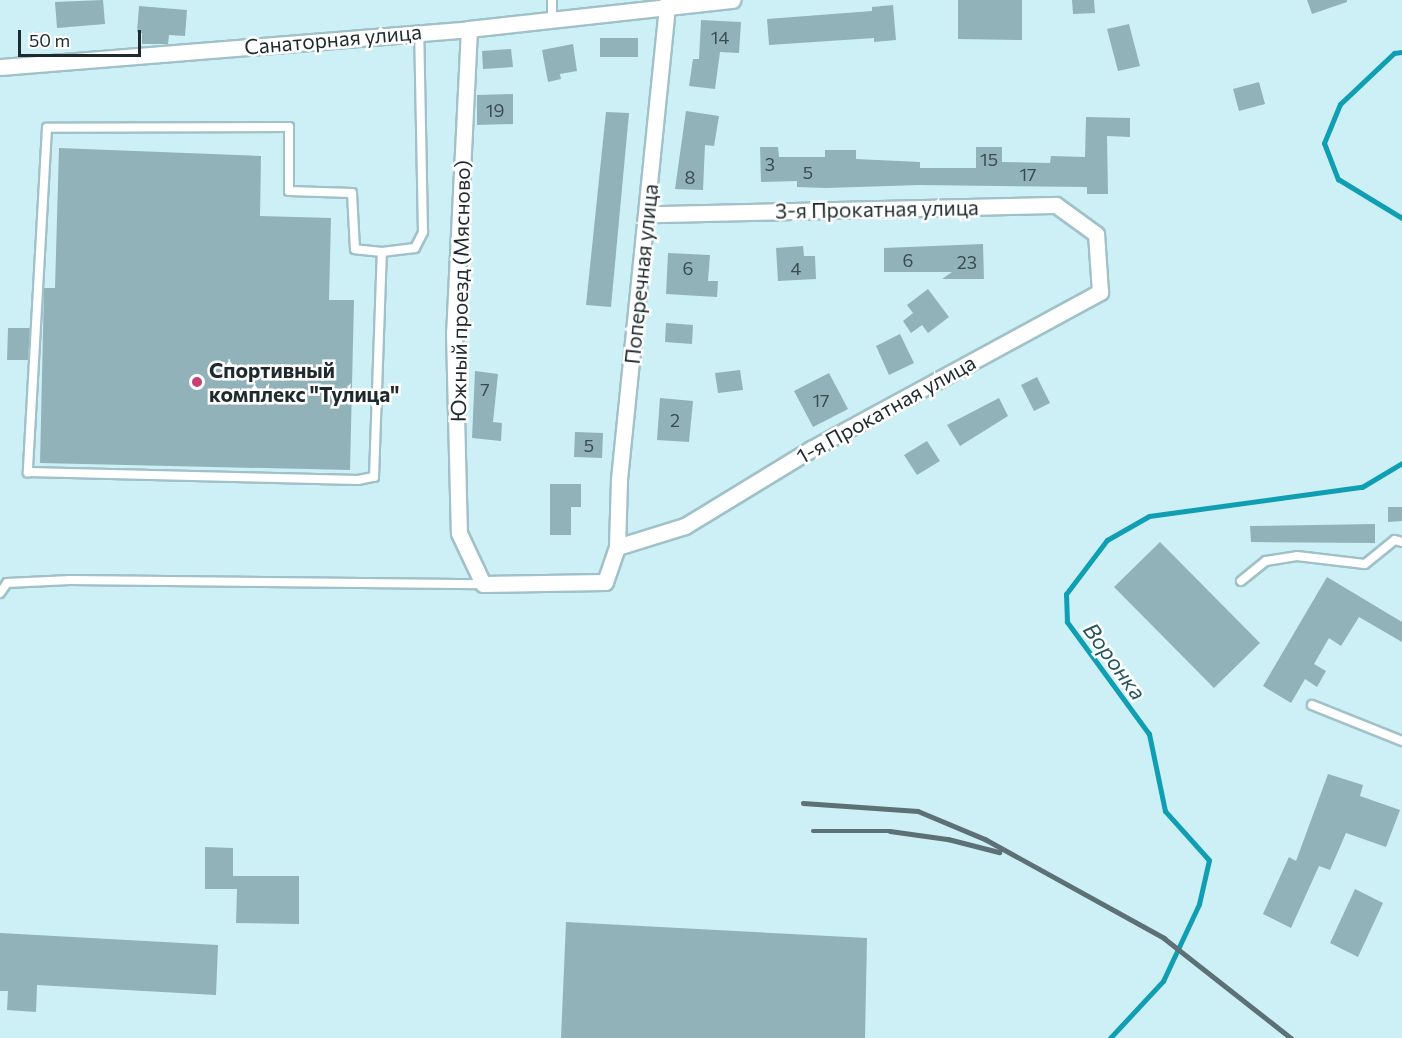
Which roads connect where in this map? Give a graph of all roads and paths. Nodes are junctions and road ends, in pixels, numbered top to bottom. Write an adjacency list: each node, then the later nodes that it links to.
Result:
1 (552, 0): 4 (lane)
2 (732, 0): 3 (street, Санаторная улица)
3 (667, 4): 4 (street, Санаторная улица); 8 (street, Поперечная улица)
4 (552, 21): 5 (street, Санаторная улица)
5 (468, 29): 6 (street, Санаторная улица); 14 (street, Южный проезд (Мясново))
6 (419, 32): 7 (street, Санаторная улица); 10 (lane)
7 (0, 67)
8 (648, 214): 9 (street, 3-я Прокатная улица); 12 (street, Поперечная улица)
9 (1096, 234): 12 (street, 1-я Прокатная улица)
10 (382, 252): 10 (lane)
11 (1402, 542): 13 (lane)
12 (617, 548): 14 (street, Поперечная улица)
13 (1241, 581)
14 (483, 584): 15 (lane)
15 (0, 593)
16 (1312, 705): 17 (lane)
17 (1402, 741)

